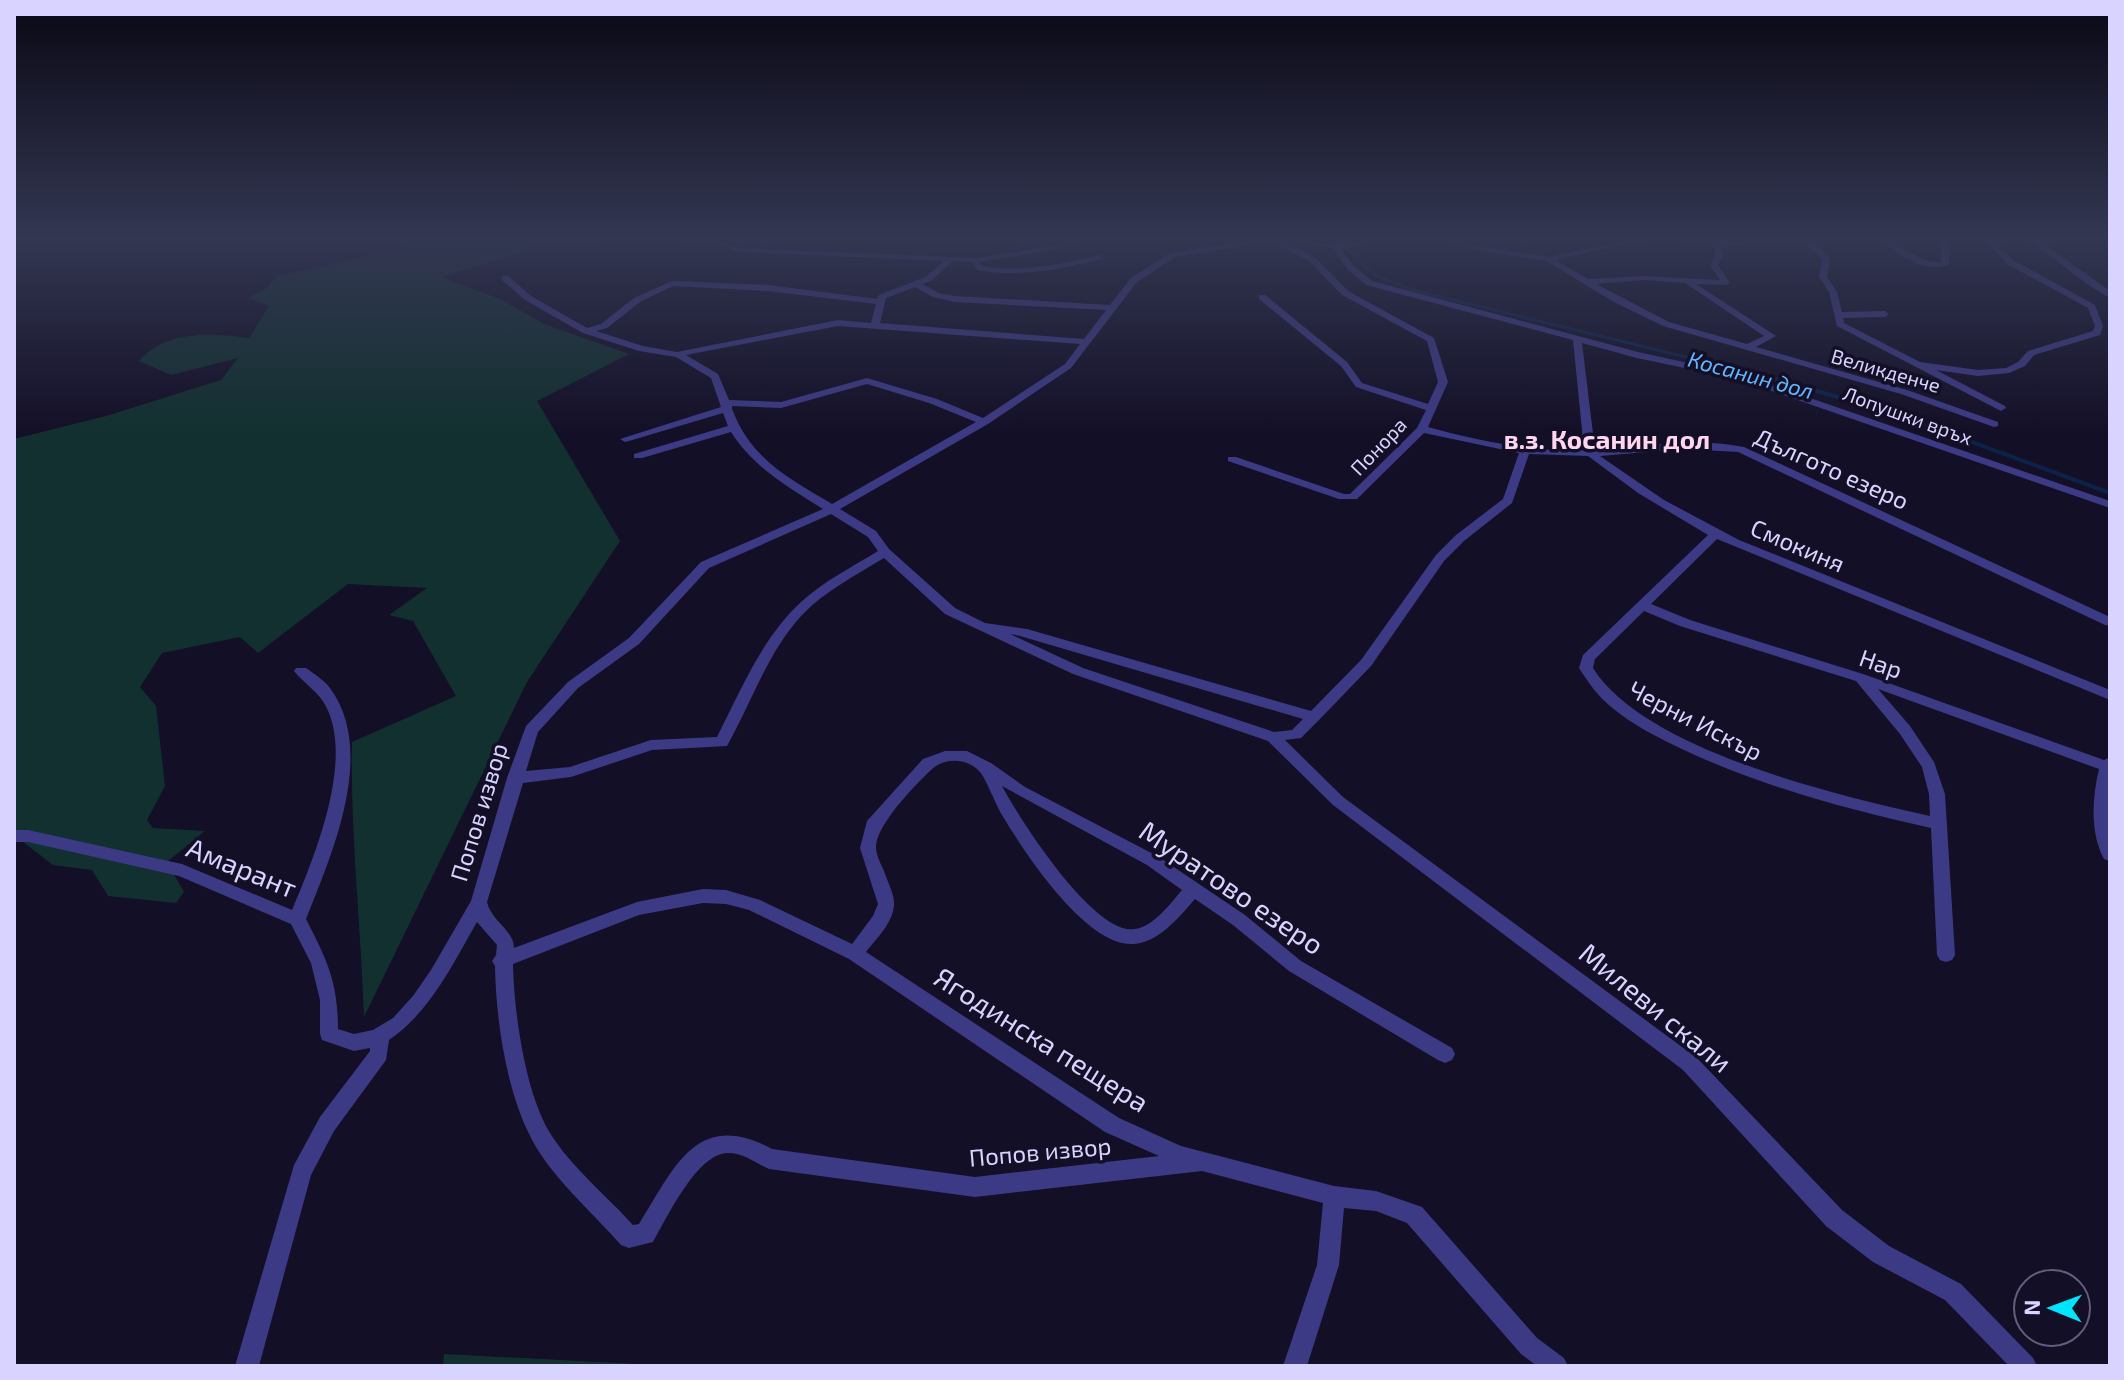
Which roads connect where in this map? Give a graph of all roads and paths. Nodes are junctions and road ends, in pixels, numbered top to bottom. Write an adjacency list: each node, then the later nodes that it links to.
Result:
1 (539, 304): 17 (street)
2 (631, 304): 17 (street)
3 (879, 304): 16 (street)
4 (1050, 304): 13 (street)
5 (1116, 304): 13 (street, Попов извор)
6 (1271, 304): 24 (street)
7 (1366, 304): 24 (street, Понора)
8 (1448, 304): 18 (street, Лопушки връх)
9 (1626, 304): 20 (street, Великденче)
10 (1722, 304): 20 (street)
11 (1835, 304): 15 (street)
12 (2087, 304): 22 (street)
13 (1113, 308): 19 (street, Попов извор)
14 (1885, 314): 15 (street)
15 (1837, 315): 22 (street)
16 (875, 324): 19 (street); 21 (street)
17 (586, 331): 21 (street)
18 (1577, 339): 32 (street); 35 (street, Лопушки връх)
19 (1088, 342): 26 (street, Попов извор)
20 (1746, 348): 27 (street, Великденче)
21 (679, 355): 23 (street)
22 (1915, 364): 25 (street)
23 (727, 406): 26 (street); 28 (street); 30 (street)
24 (1431, 408): 29 (street, Понора)
25 (2001, 408)
26 (984, 422): 36 (street, Попов извор)
27 (1994, 424)
28 (734, 428): 33 (street); 36 (street)
29 (1422, 429): 31 (street, Дългото езеро); 34 (street, Понора)
30 (625, 439)
31 (1524, 453): 32 (street, Дългото езеро); 45 (street)
32 (1590, 453): 37 (street, Смокиня); 40 (street, Дългото езеро)
33 (638, 456)
34 (1232, 459)
35 (2110, 505)
36 (830, 510): 38 (street); 49 (street, Попов извор)
37 (1716, 534): 39 (street, Черни Искър); 44 (street, Смокиня)
38 (885, 552): 41 (street); 49 (street)
39 (1641, 605): 43 (street, Нар); 50 (street, Черни Искър)
40 (2110, 622)
41 (986, 625): 45 (street); 46 (street)
42 (301, 671): 55 (street)
43 (1861, 678): 47 (street, Нар); 50 (street)
44 (2110, 695)
45 (1314, 717): 46 (street)
46 (1273, 737): 66 (street, Милеви скали)
47 (2108, 764): 52 (street)
48 (986, 767): 53 (street, Муратово езеро); 53 (street); 56 (street, Муратово езеро)
49 (515, 778): 54 (street, Попов извор)
50 (1937, 823): 57 (street)
51 (14, 836): 55 (street, Амарант)
52 (2110, 855)
53 (1194, 888): 60 (street, Муратово езеро)
54 (479, 902): 58 (street, Попов извор); 59 (street)
55 (297, 919): 59 (street, Амарант)
56 (855, 954): 58 (street, Ягодинска пещера); 61 (street, Ягодинска пещера)
57 (1946, 955)
58 (501, 961): 61 (street, Попов извор)
59 (380, 1040): 63 (street)
60 (1445, 1054)
61 (1204, 1161): 62 (street, Ягодинска пещера)
62 (1334, 1196): 64 (street); 65 (street, Ягодинска пещера)
63 (247, 1366)
64 (1295, 1366)
65 (1556, 1366)
66 (2025, 1366)

